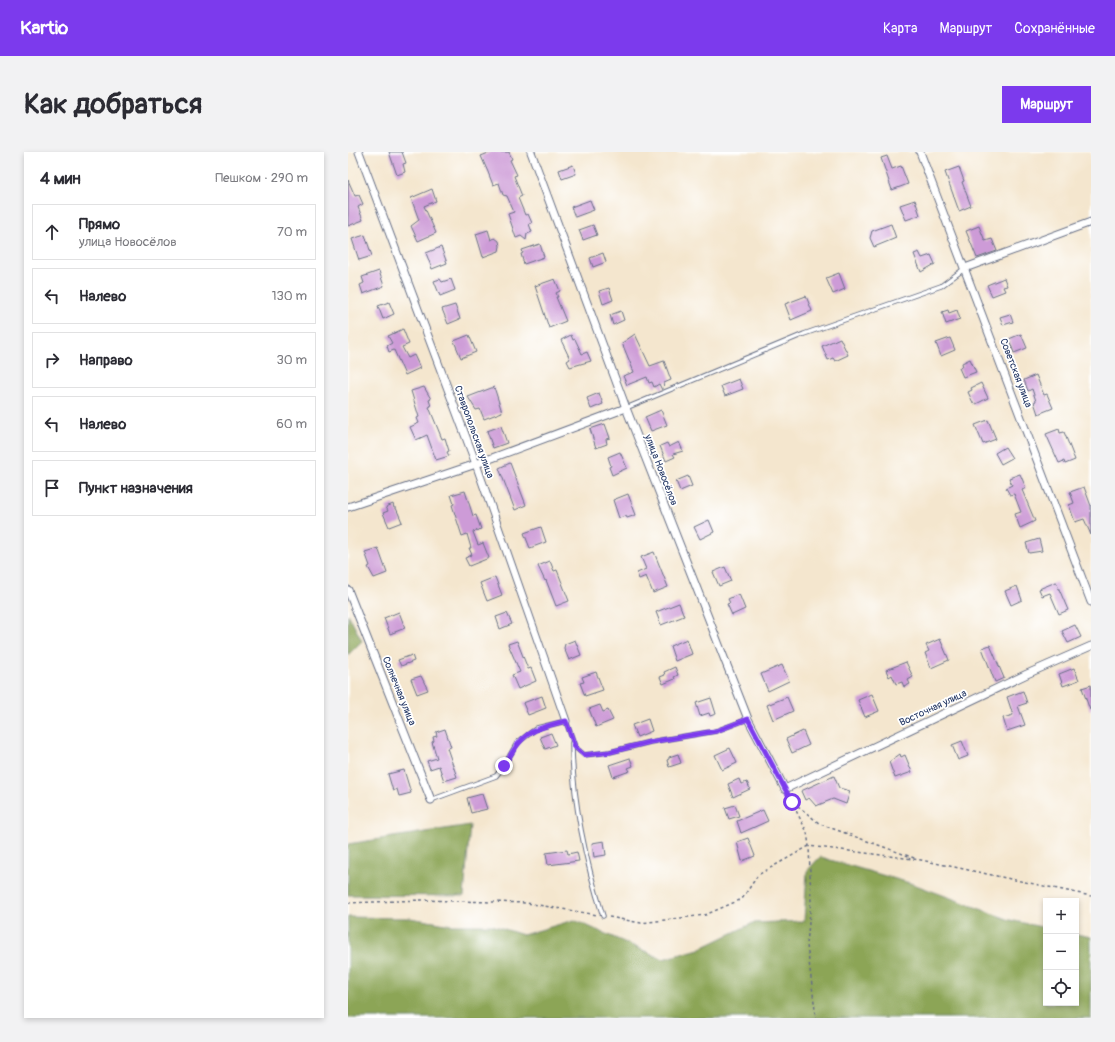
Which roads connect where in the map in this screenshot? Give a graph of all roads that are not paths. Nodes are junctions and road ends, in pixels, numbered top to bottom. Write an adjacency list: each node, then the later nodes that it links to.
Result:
1 (359, 152): 7 (street, Ставропольская улица)
2 (530, 152): 6 (street, улица Новосёлов)
3 (920, 152): 5 (street, Советская улица)
4 (1091, 222): 5 (street)
5 (965, 268): 6 (lane); 10 (street, Советская улица)
6 (626, 408): 7 (street); 12 (street, улица Новосёлов)
7 (476, 464): 8 (street); 13 (street, Ставропольская улица)
8 (348, 507)
9 (348, 590): 16 (street, Солнечная улица)
10 (1091, 602)
11 (1091, 646): 15 (street, Восточная улица)
12 (748, 719): 14 (lane); 15 (street, улица Новосёлов)
13 (566, 721): 14 (lane); 16 (lane)
14 (572, 739): 17 (lane)
15 (785, 789)
16 (431, 800)
17 (603, 916)

